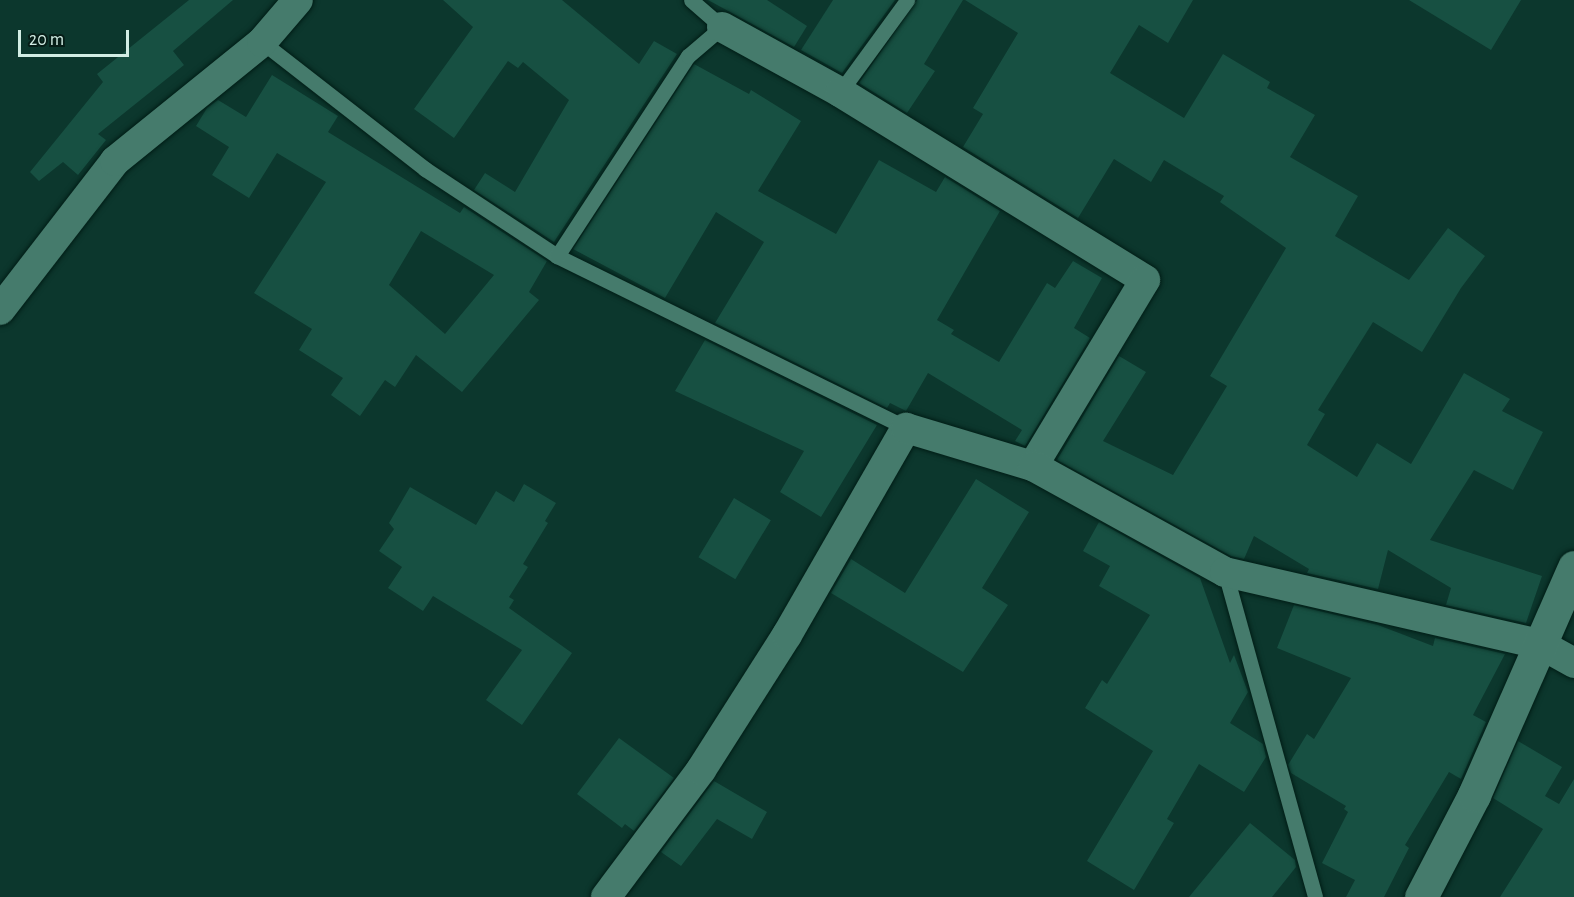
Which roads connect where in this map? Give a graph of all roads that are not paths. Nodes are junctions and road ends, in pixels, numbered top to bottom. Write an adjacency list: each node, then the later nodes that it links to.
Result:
1 (298, 0): 5 (street)
2 (691, 0): 4 (lane)
3 (908, 0): 6 (lane)
4 (722, 27): 6 (street); 7 (lane)
5 (262, 42): 7 (lane); 8 (street)
6 (840, 92): 10 (street)
7 (557, 256): 9 (lane)
8 (0, 310)
9 (906, 428): 10 (street); 15 (street)
10 (1033, 466): 12 (street)
11 (1574, 567): 13 (street)
12 (1225, 572): 13 (street); 16 (lane)
13 (1540, 644): 14 (street); 17 (street)
14 (1574, 663)
15 (606, 897)
16 (1315, 897)
17 (1421, 897)

